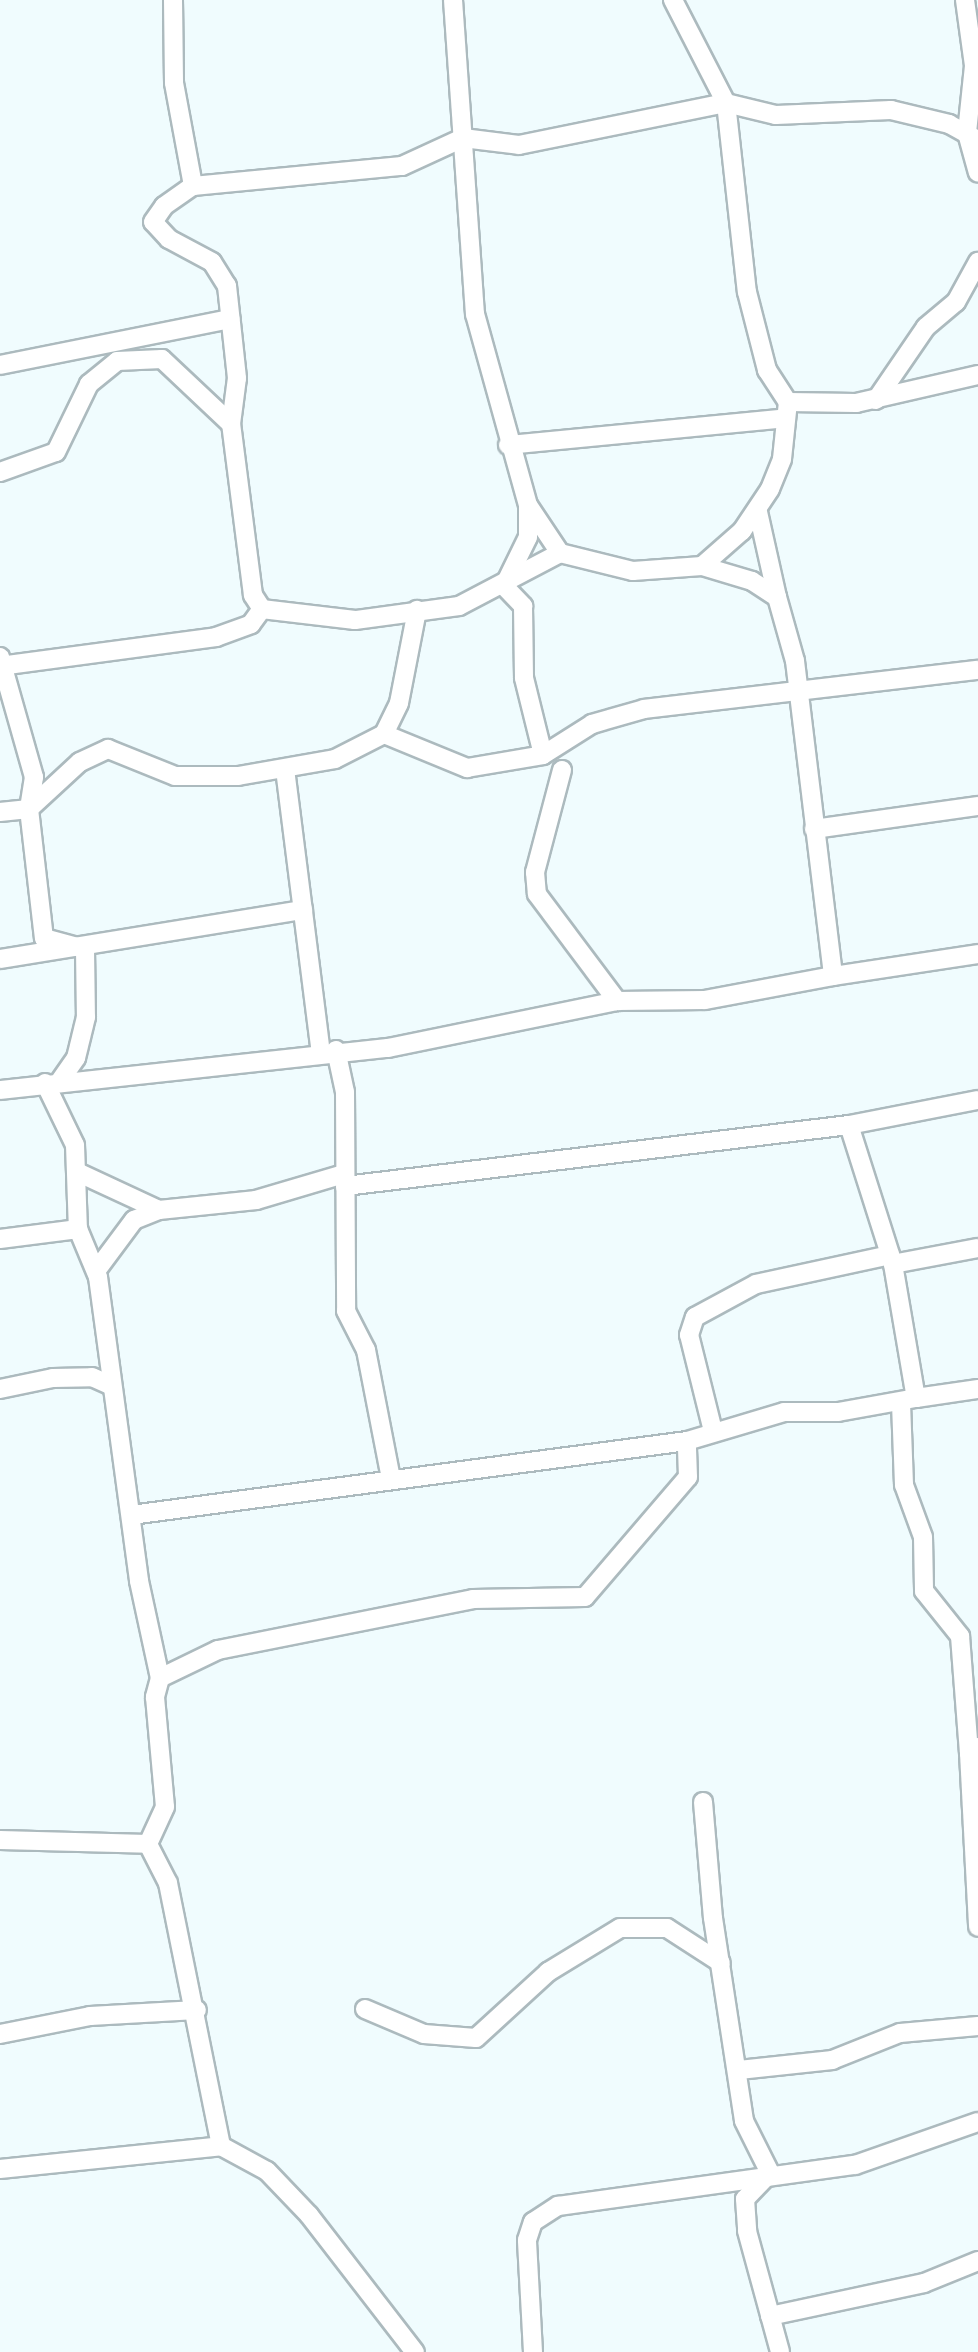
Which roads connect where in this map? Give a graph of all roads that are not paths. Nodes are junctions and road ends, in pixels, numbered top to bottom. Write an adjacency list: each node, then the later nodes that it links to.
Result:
1 (173, 0): 10 (street)
2 (453, 0): 8 (street)
3 (673, 0): 6 (street)
4 (965, 0): 5 (street)
5 (976, 82): 7 (street)
6 (726, 104): 7 (street); 8 (street); 16 (street)
7 (973, 137): 9 (street)
8 (462, 138): 10 (street); 18 (street)
9 (978, 173)
10 (194, 186): 12 (street)
11 (978, 262): 15 (street)
12 (230, 319): 13 (street); 17 (street)
13 (0, 365)
14 (978, 376): 15 (street)
15 (875, 400): 16 (street)
16 (787, 410): 18 (street); 21 (street)
17 (230, 424): 19 (street); 26 (street)
18 (508, 445): 20 (street)
19 (0, 472)
20 (528, 505): 22 (street); 24 (street)
21 (758, 512): 23 (street); 25 (street)
22 (560, 553): 23 (street); 24 (street)
23 (702, 566): 25 (street)
24 (504, 586): 27 (street); 32 (street)
25 (777, 597): 30 (street)
26 (262, 609): 27 (street); 28 (street)
27 (417, 610): 31 (street)
28 (1, 662): 36 (street)
29 (978, 670): 30 (street)
30 (799, 692): 32 (street); 38 (street)
31 (384, 734): 32 (street); 33 (street)
32 (543, 755)
33 (286, 770): 36 (street); 39 (street)
34 (562, 770): 44 (street)
35 (978, 806): 38 (street)
36 (29, 809): 37 (street); 40 (street)
37 (0, 812)
38 (814, 829): 43 (street)
39 (303, 910): 40 (street); 45 (street)
40 (85, 950): 42 (street); 46 (street)
41 (978, 954): 43 (street)
42 (0, 960)
43 (833, 976): 44 (street)
44 (617, 1001): 45 (street)
45 (329, 1051): 46 (street); 51 (street)
46 (52, 1082): 47 (street); 50 (street)
47 (0, 1090)
48 (978, 1100): 49 (street)
49 (849, 1126): 51 (street); 56 (street)
50 (77, 1172): 52 (street); 53 (street)
51 (344, 1180): 52 (street); 64 (street)
52 (159, 1210): 57 (street)
53 (78, 1229): 54 (street); 57 (street)
54 (0, 1239)
55 (978, 1248): 56 (street)
56 (891, 1260): 61 (street); 62 (street)
57 (96, 1271): 58 (street)
58 (112, 1386): 59 (street); 65 (street)
59 (0, 1389)
60 (978, 1389): 61 (street)
61 (908, 1401): 62 (street); 67 (street)
62 (713, 1431): 63 (street)
63 (687, 1441): 64 (street); 66 (street)
64 (391, 1480): 65 (street)
65 (131, 1515): 66 (street)
66 (160, 1678): 70 (street)
67 (974, 1750): 71 (street)
68 (704, 1802): 73 (street)
69 (0, 1840): 70 (street)
70 (148, 1844): 75 (street)
71 (977, 1886): 72 (street)
72 (978, 1927)
73 (721, 1963): 74 (street); 78 (street)
74 (365, 2008)
75 (197, 2010): 77 (street); 80 (street)
76 (978, 2026): 78 (street)
77 (0, 2034)
78 (739, 2070): 82 (street)
79 (978, 2122): 82 (street)
80 (221, 2146): 81 (street); 85 (street)
81 (0, 2168)
82 (770, 2172): 84 (street); 86 (street)
83 (978, 2261): 84 (street)
84 (770, 2316): 87 (street)
85 (415, 2352)
86 (533, 2352)
87 (780, 2352)

